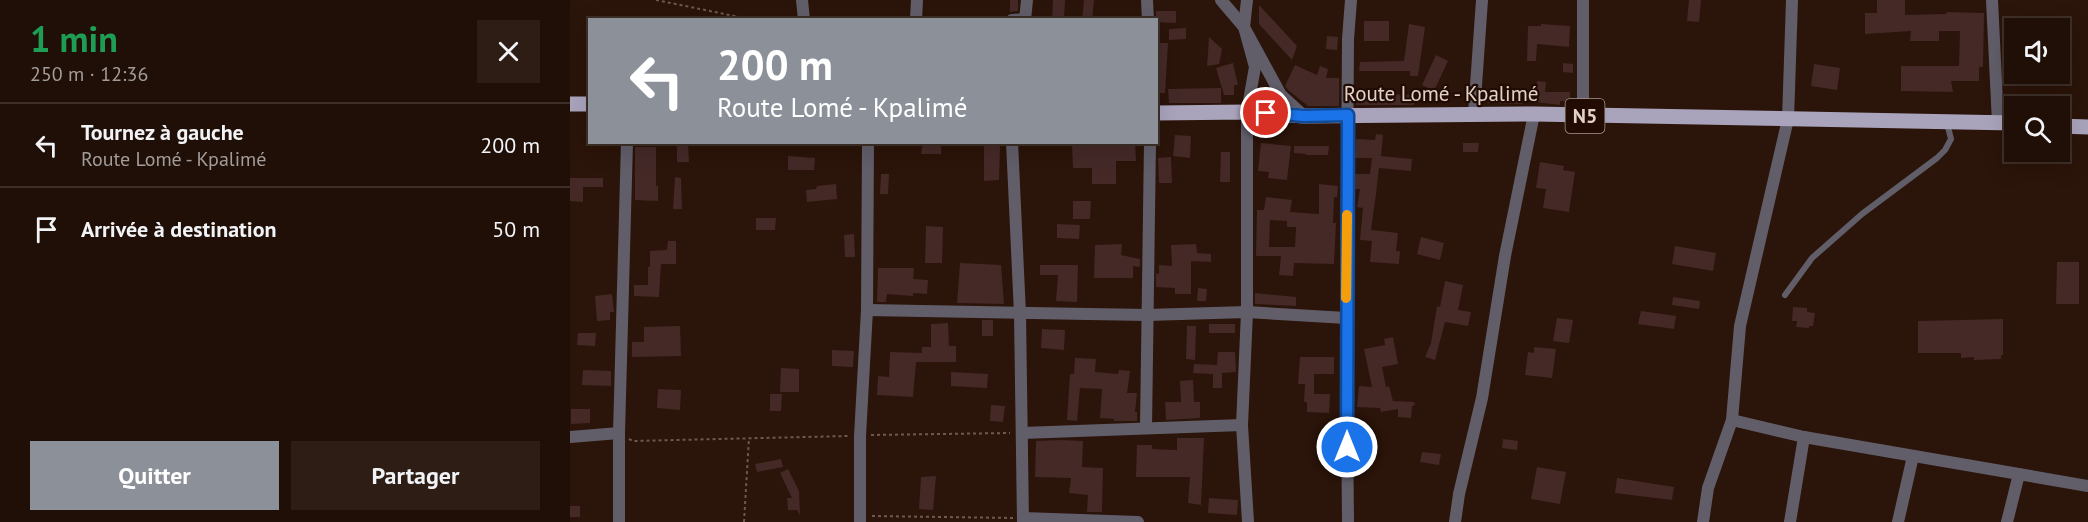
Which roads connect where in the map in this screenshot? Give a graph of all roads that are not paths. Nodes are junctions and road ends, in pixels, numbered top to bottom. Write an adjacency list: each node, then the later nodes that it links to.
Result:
1 (802, 0): 12 (street)
2 (917, 0): 13 (street)
3 (1027, 0): 14 (street)
4 (1147, 0): 15 (street)
5 (1221, 0): 16 (street)
6 (1247, 0): 16 (street)
7 (1351, 0): 23 (street)
8 (1482, 0): 21 (street)
9 (1583, 0): 25 (street)
10 (1792, 0): 26 (street)
11 (1992, 0): 28 (street)
12 (804, 18)
13 (916, 18)
14 (1025, 18)
15 (1148, 18)
16 (1245, 27): 19 (street); 24 (street)
17 (570, 104): 18 (main road)
18 (588, 104)
19 (1247, 112): 20 (main road, Route Lomé - Kpalimé / N5); 24 (main road, Route Lomé - Kpalimé / N5); 38 (street)
20 (1158, 113)
21 (1474, 114): 22 (main road, Route Lomé - Kpalimé / N5); 23 (main road, Route Lomé - Kpalimé / N5)
22 (1534, 114): 25 (main road, Route Lomé - Kpalimé / N5); 58 (street)
23 (1348, 115): 24 (main road, Route Lomé - Kpalimé / N5); 41 (street)
24 (1304, 116)
25 (1583, 116): 26 (main road, Route Lomé - Kpalimé / N5)
26 (1788, 118): 27 (main road, Route Lomé - Kpalimé / N5); 42 (street)
27 (1947, 123): 28 (main road, Route Lomé - Kpalimé / N5); 36 (lane)
28 (1998, 123): 29 (main road, Route Lomé - Kpalimé / N5)
29 (2004, 123)
30 (2070, 126): 31 (main road)
31 (2088, 127)
32 (627, 144): 45 (street)
33 (868, 144): 37 (street)
34 (1012, 144): 39 (street)
35 (1150, 144): 40 (street)
36 (1785, 295)
37 (867, 310): 39 (street); 52 (street)
38 (1247, 312): 40 (street); 41 (street); 43 (street)
39 (1020, 314): 40 (street); 46 (street)
40 (1147, 315): 44 (street)
41 (1346, 318): 57 (street)
42 (1732, 420): 47 (street); 59 (street)
43 (1242, 425): 44 (street); 56 (street)
44 (1146, 428): 46 (street)
45 (618, 433): 48 (street); 54 (street)
46 (1022, 433): 53 (street)
47 (1804, 436): 49 (street); 60 (street)
48 (570, 437)
49 (1913, 456): 50 (street); 61 (street)
50 (2019, 474): 51 (street); 62 (street)
51 (2088, 486)
52 (860, 519)
53 (1023, 520): 55 (street)
54 (618, 522)
55 (1138, 522)
56 (1248, 522)
57 (1348, 522)
58 (1455, 522)
59 (1703, 522)
60 (1790, 522)
61 (1898, 522)
62 (2007, 522)

